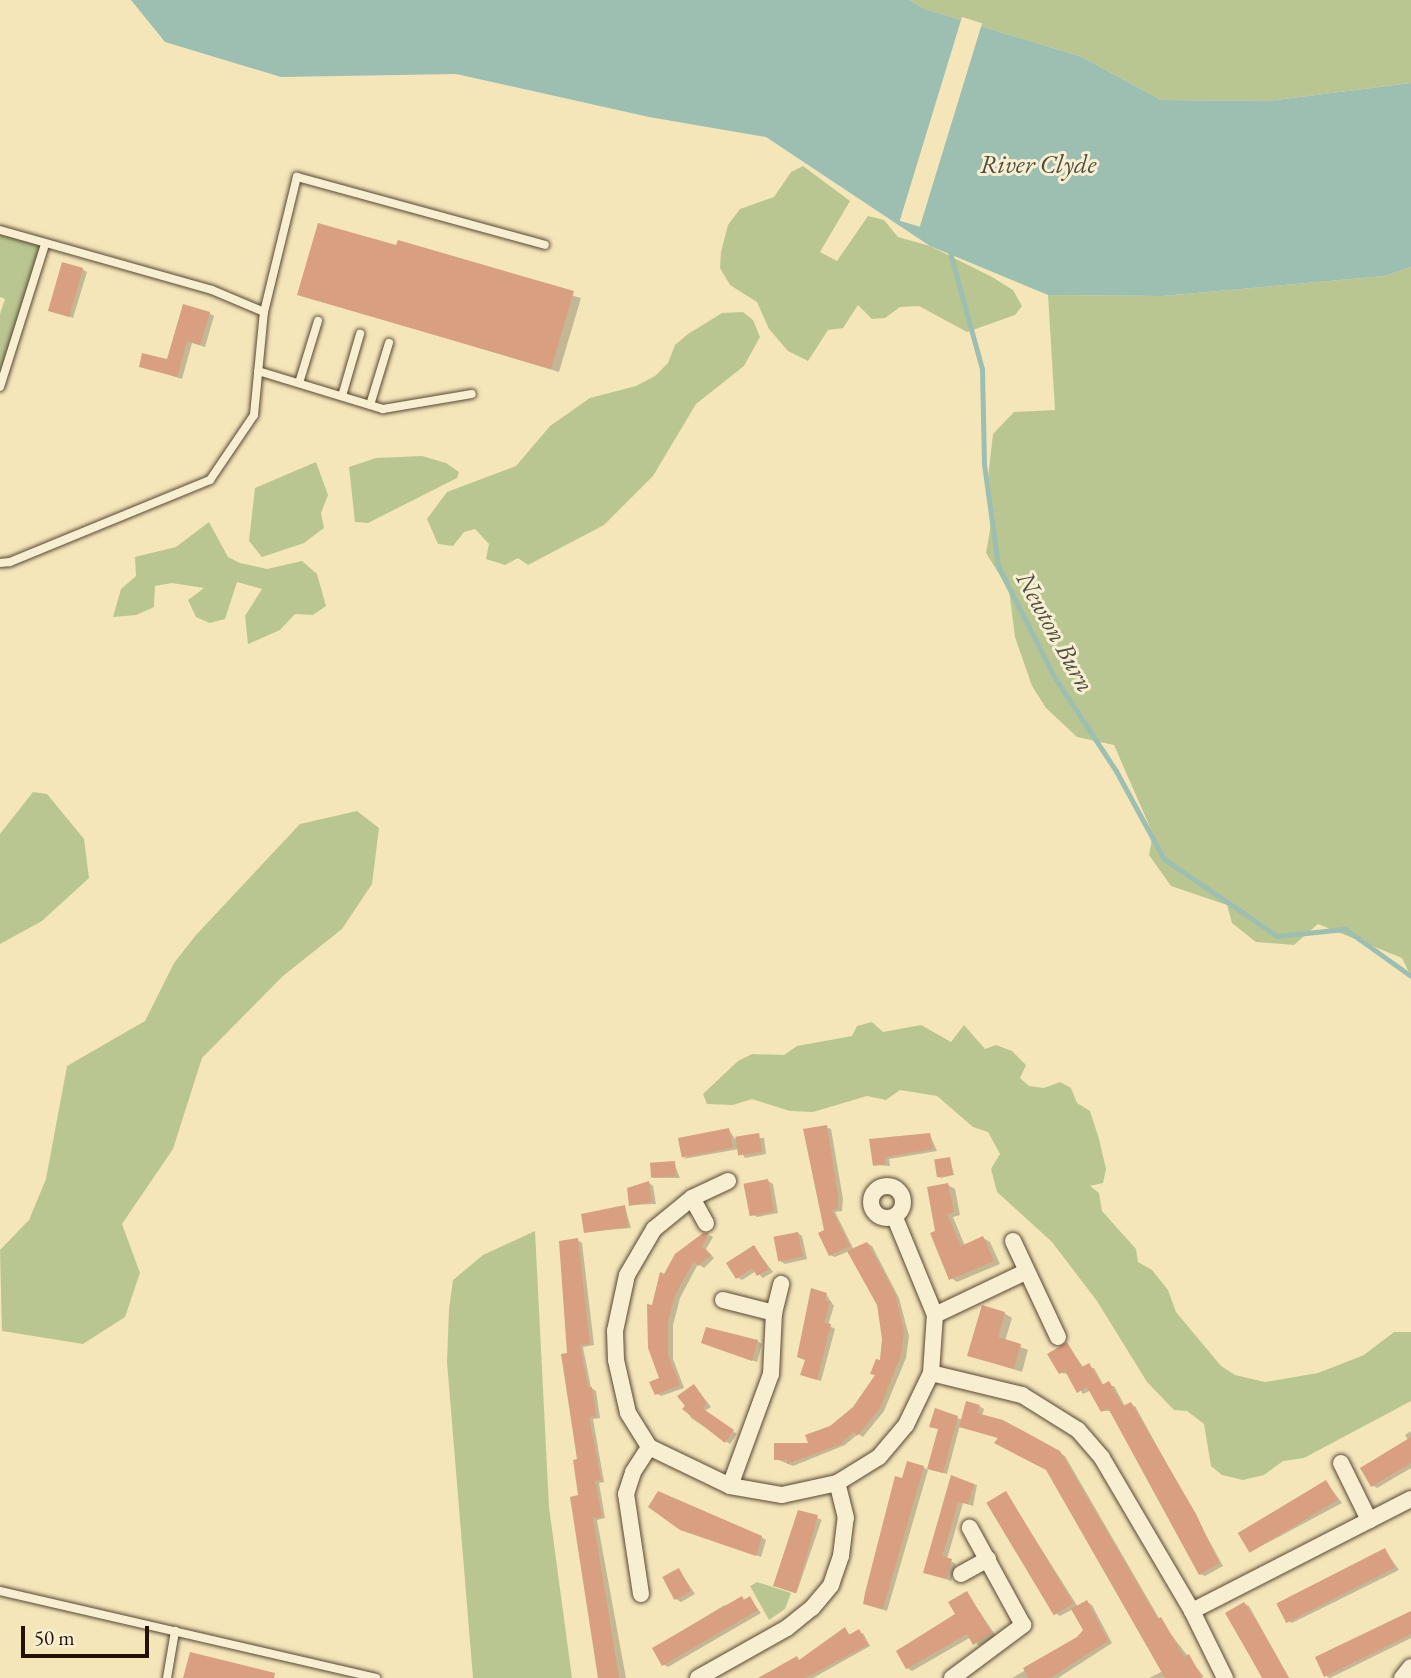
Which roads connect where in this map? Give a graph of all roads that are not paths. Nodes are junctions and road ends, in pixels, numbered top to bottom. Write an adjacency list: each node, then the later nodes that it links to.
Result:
1 (0, 230): 2 (lane)
2 (45, 244): 4 (lane); 10 (lane)
3 (545, 245): 4 (lane)
4 (264, 313): 8 (lane)
5 (318, 321): 9 (lane)
6 (360, 334): 12 (lane)
7 (389, 343): 13 (lane)
8 (258, 371): 9 (lane); 14 (lane)
9 (299, 383): 12 (lane)
10 (0, 387)
11 (472, 394): 13 (lane)
12 (342, 396): 13 (lane)
13 (370, 405)
14 (0, 563)
15 (727, 1181): 16 (street)
16 (692, 1198): 18 (street); 27 (street)
17 (895, 1219): 24 (street)
18 (706, 1223)
19 (1013, 1241): 20 (street)
20 (1025, 1272): 24 (street); 25 (street)
21 (781, 1284): 23 (street)
22 (723, 1300): 23 (street)
23 (774, 1313): 30 (street)
24 (935, 1315): 26 (street)
25 (1058, 1337)
26 (931, 1373): 29 (street); 38 (street)
27 (649, 1447): 30 (street); 37 (street)
28 (1341, 1464): 32 (street)
29 (837, 1483): 30 (street); 43 (street)
30 (730, 1486)
31 (1411, 1499): 32 (street)
32 (1369, 1520): 38 (street)
33 (970, 1528): 34 (street)
34 (988, 1559): 35 (street); 44 (street)
35 (961, 1574)
36 (0, 1591): 39 (lane)
37 (641, 1594)
38 (1192, 1611): 45 (street)
39 (175, 1632): 41 (lane); 42 (lane)
40 (1411, 1667): 46 (street)
41 (167, 1678)
42 (376, 1678)
43 (698, 1678)
44 (952, 1678)
45 (1225, 1678)
46 (1402, 1678)

